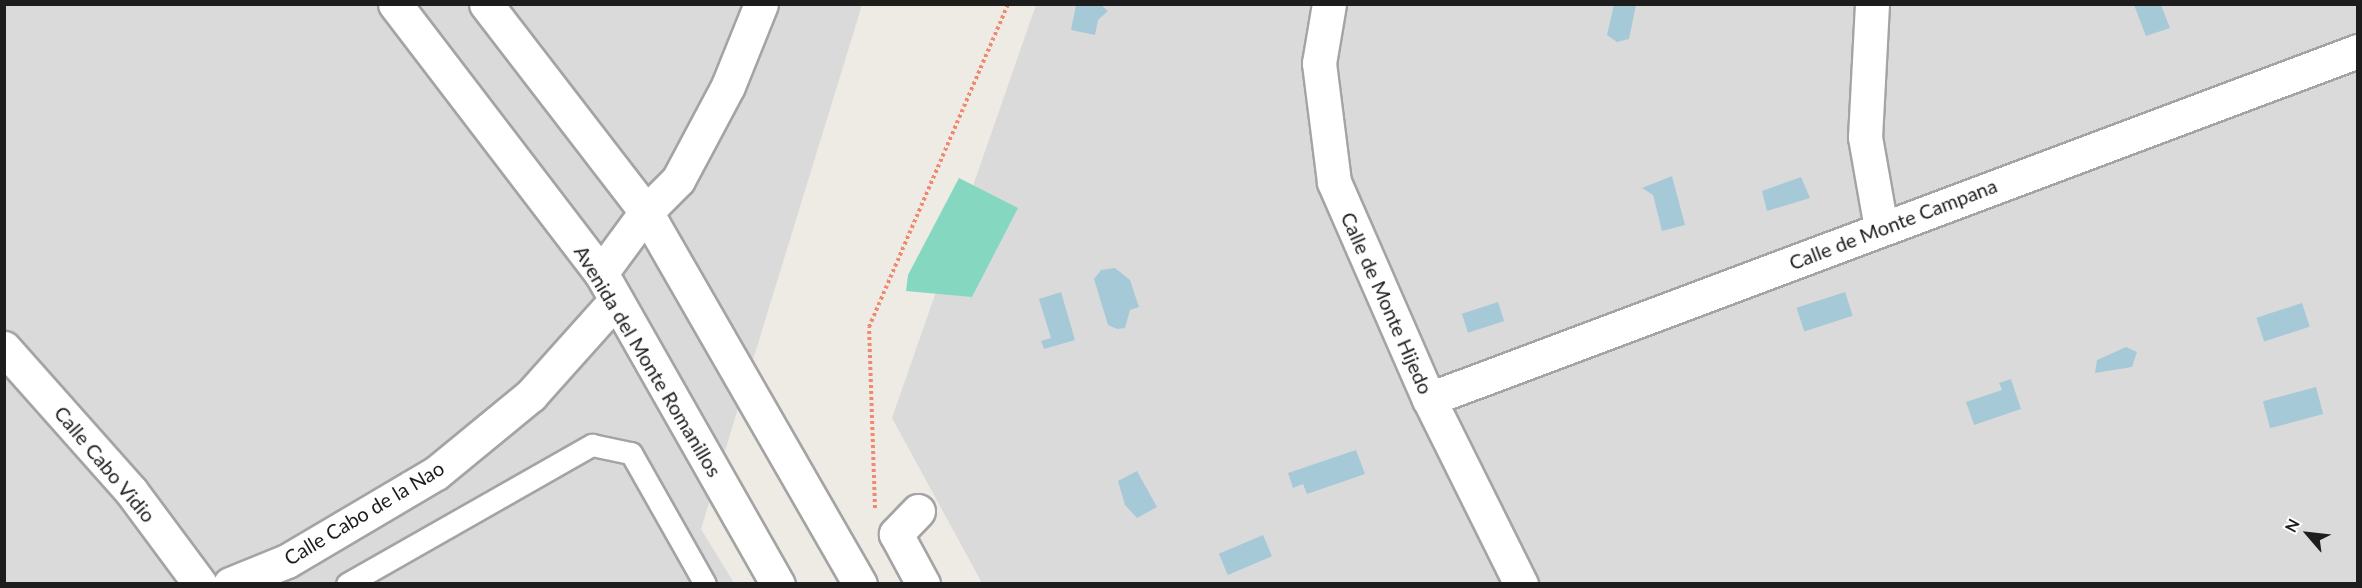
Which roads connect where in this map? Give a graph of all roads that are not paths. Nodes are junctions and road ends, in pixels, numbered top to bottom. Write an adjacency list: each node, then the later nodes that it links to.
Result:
1 (395, 4): 9 (street, Avenida del Monte Romanillos)
2 (486, 4): 7 (street)
3 (761, 4): 7 (street, Calle Cabo de la Nao)
4 (1329, 4): 11 (street, Calle de Monte Hijedo)
5 (1872, 4): 8 (street)
6 (2358, 51): 8 (street, Calle de Monte Campana)
7 (646, 212): 9 (street, Calle Cabo de la Nao); 18 (street)
8 (1881, 228): 11 (street, Calle de Monte Campana)
9 (608, 287): 14 (street, Calle Cabo de la Nao); 17 (street, Avenida del Monte Romanillos)
10 (4, 348): 13 (street, Calle Cabo Vidio)
11 (1429, 399): 20 (street, Calle de Monte Hijedo)
12 (918, 511): 19 (street)
13 (200, 584)
14 (230, 584)
15 (347, 584): 16 (lane)
16 (705, 584)
17 (777, 584)
18 (860, 584)
19 (923, 584)
20 (1521, 584)

